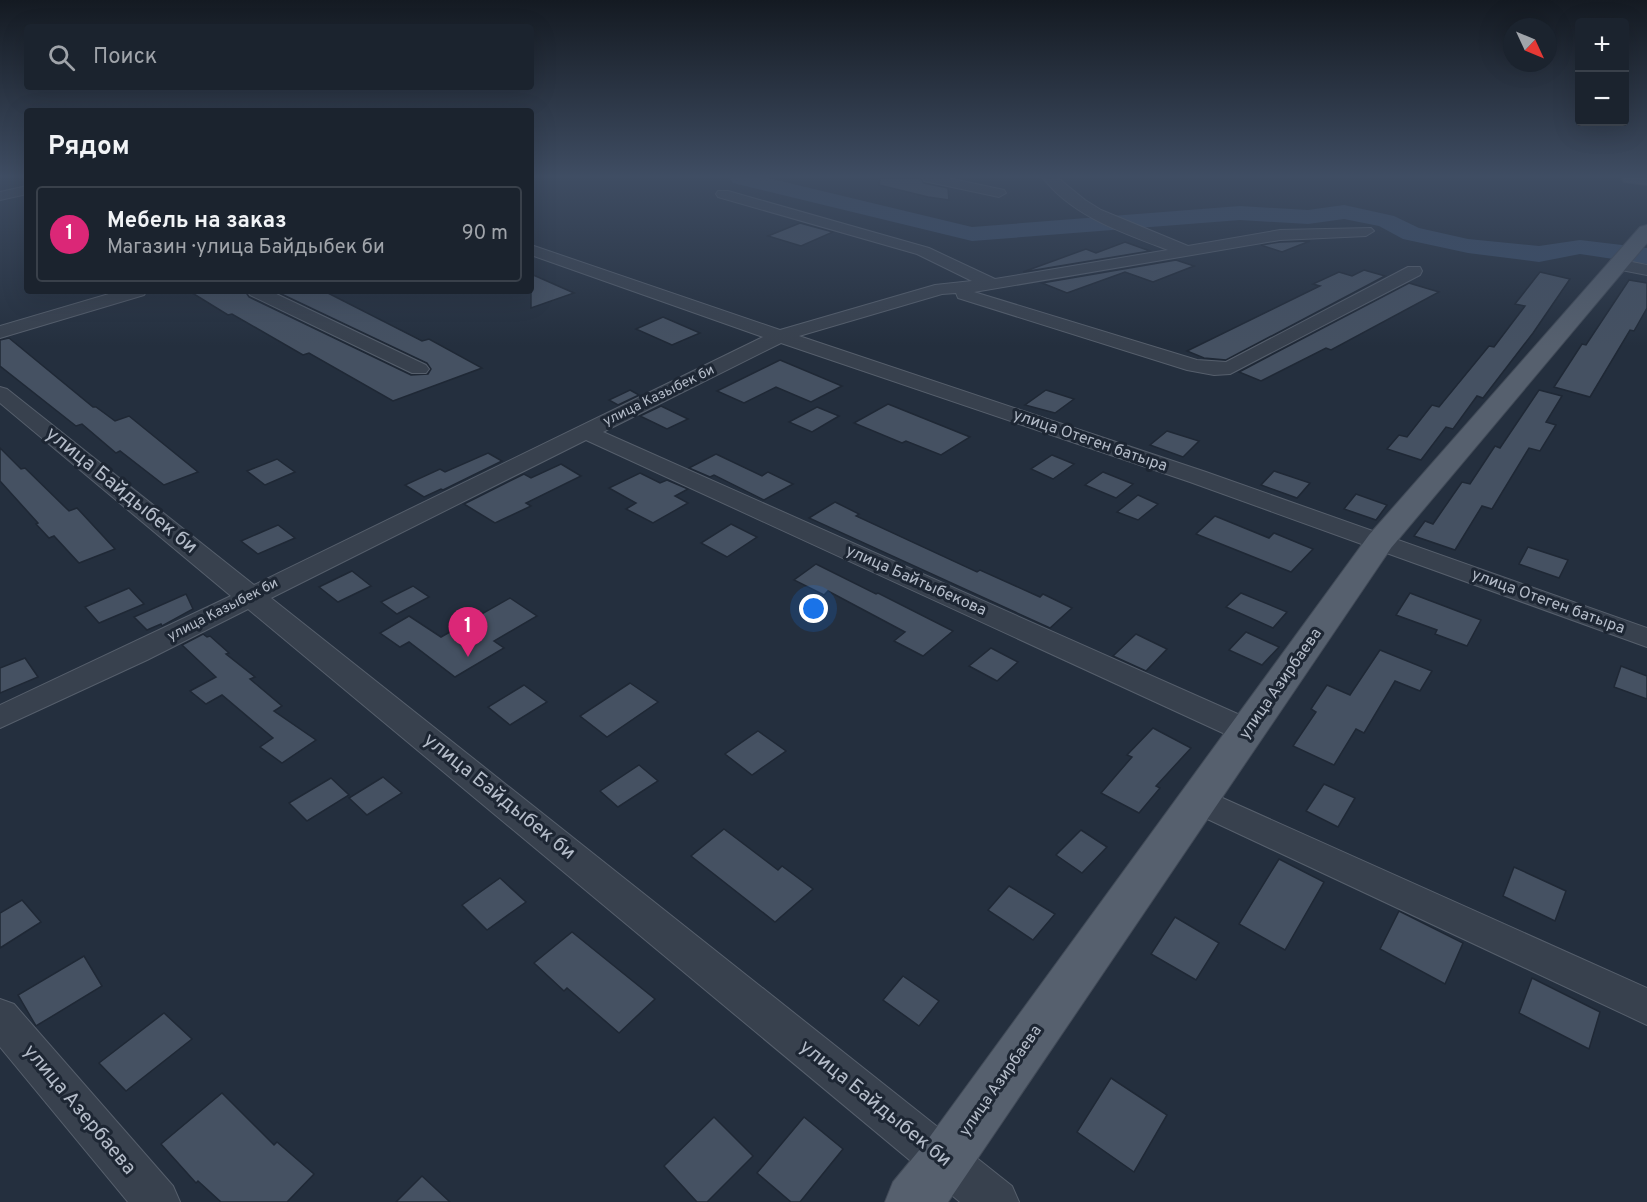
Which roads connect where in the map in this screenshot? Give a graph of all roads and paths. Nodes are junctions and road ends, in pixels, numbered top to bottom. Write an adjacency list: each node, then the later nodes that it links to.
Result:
1 (864, 234): 8 (street)
2 (1145, 234): 5 (street)
3 (1299, 234): 5 (street, улица Казыбек би)
4 (534, 251): 13 (street, улица Отеген батыра)
5 (1188, 251): 8 (street, улица Казыбек би)
6 (1635, 253): 17 (main road, улица Азирбаева)
7 (1414, 271): 9 (street)
8 (993, 285): 9 (street, улица Казыбек би)
9 (941, 289): 13 (street, улица Казыбек би)
10 (128, 294): 12 (street)
11 (262, 294): 14 (street)
12 (0, 332)
13 (780, 336): 16 (street, улица Казыбек би); 17 (street, улица Отеген батыра)
14 (419, 369)
15 (0, 393): 18 (street, улица Байдыбек би)
16 (585, 432): 18 (street, улица Казыбек би); 21 (street, улица Байтыбекова)
17 (1380, 542): 19 (street, улица Отеген батыра); 21 (main road, улица Азирбаева)
18 (250, 596): 20 (street, улица Казыбек би); 25 (street, улица Байдыбек би)
19 (1647, 638)
20 (0, 717)
21 (1248, 731): 22 (main road, улица Азирбаева)
22 (1198, 800): 23 (street); 25 (main road, улица Азирбаева)
23 (1647, 1007)
24 (0, 1017): 26 (street, улица Азербаева)
25 (945, 1161): 27 (main road); 28 (street, улица Байдыбек би)
26 (157, 1202)
27 (912, 1202)
28 (996, 1202)

